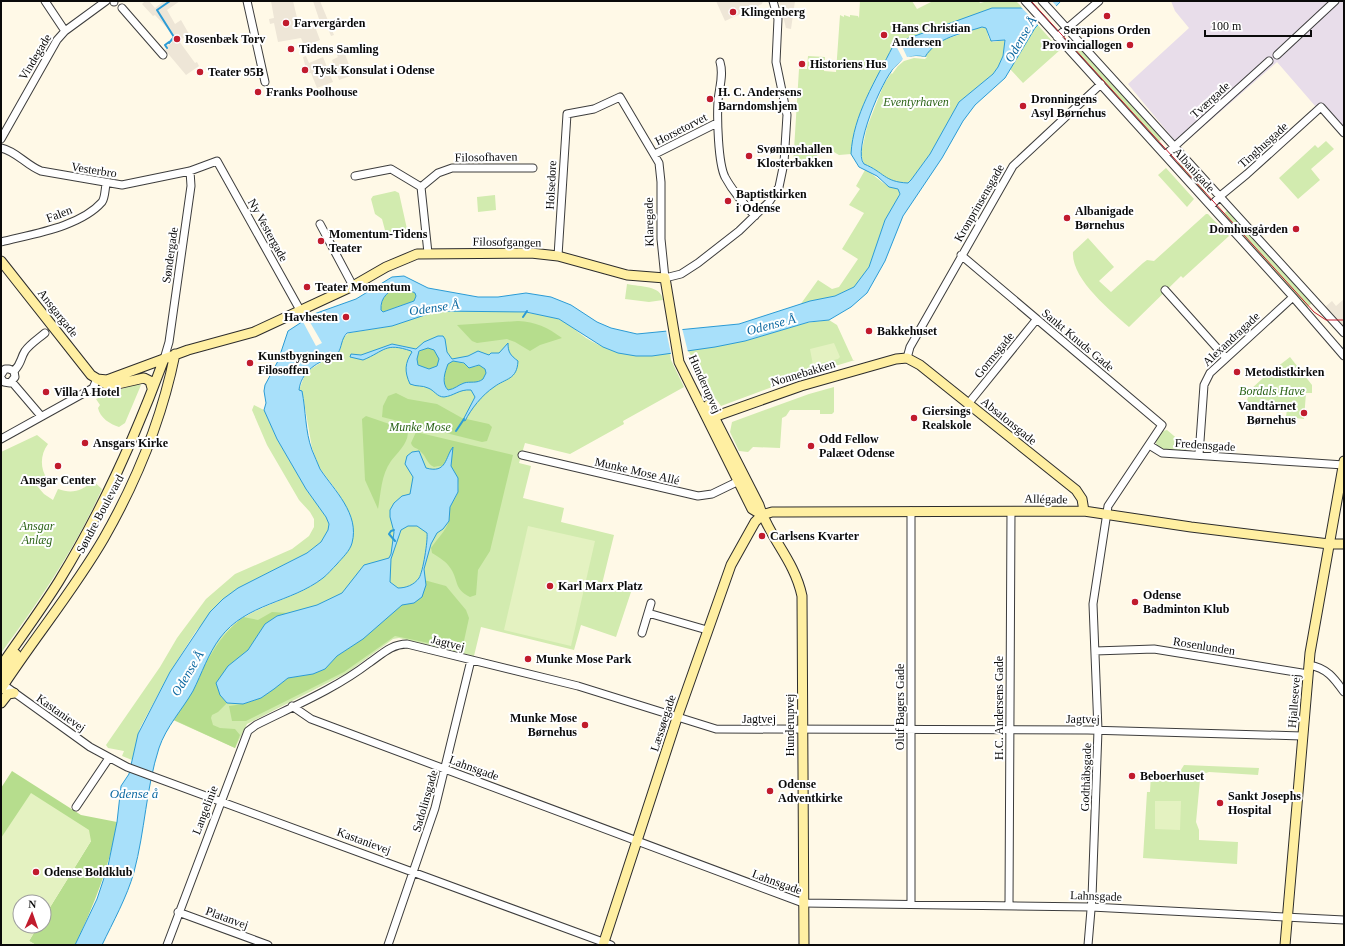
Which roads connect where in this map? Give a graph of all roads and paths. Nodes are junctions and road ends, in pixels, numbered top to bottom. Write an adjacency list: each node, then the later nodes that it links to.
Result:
1 (45, 1): 11 (street)
2 (106, 1): 11 (street, Vindegade)
3 (247, 1): 17 (street)
4 (773, 1): 36 (street)
5 (1025, 1): 12 (street, Albanigade)
6 (1042, 1): 10 (street, Albanigade)
7 (1099, 1): 10 (street)
8 (1335, 1): 14 (street)
9 (122, 8): 13 (street)
10 (1067, 29): 12 (street); 23 (street, Albanigade)
11 (65, 30): 22 (street, Vindegade)
12 (1057, 37): 18 (street, Albanigade)
13 (163, 55)
14 (1277, 55)
15 (1270, 61): 23 (street, Tværgade)
16 (720, 62): 20 (street)
17 (265, 82)
18 (1101, 84): 26 (street, Albanigade); 40 (street, Kronprinsensgade)
19 (620, 97): 25 (street, Klaregade); 41 (street, Holsedore)
20 (717, 123): 25 (street, Horsetorvet); 36 (street)
21 (1344, 133): 33 (street, Tinghusgade)
22 (1, 139)
23 (1174, 147): 26 (street, Tværgade); 33 (street, Albanigade)
24 (1, 148): 31 (street, Vesterbro)
25 (655, 154): 43 (street, Klaregade)
26 (1165, 155): 34 (street, Albanigade)
27 (217, 161): 29 (street, Vesterbro); 47 (street, Ny Vestergade)
28 (533, 168): 32 (street, Filosofhaven)
29 (190, 171): 31 (street, Vesterbro); 51 (street, Søndergade)
30 (355, 176): 32 (street)
31 (106, 184): 38 (street, Falen)
32 (421, 187): 39 (street)
33 (1219, 197): 34 (street); 35 (street, Tinghusgade); 50 (street, Albanigade)
34 (1205, 199): 35 (street, Albanigade)
35 (1211, 206): 46 (street, Albanigade)
36 (755, 216): 43 (street)
37 (320, 224): 44 (street)
38 (1, 242)
39 (428, 253): 41 (main road, Filosofgangen); 44 (main road, Filosofgangen)
40 (961, 255): 48 (street, Sankt Knuds Gade); 56 (street, Kronprinsensgade)
41 (558, 256): 43 (main road, Filosofgangen)
42 (1, 261): 60 (main road, Ansgargade)
43 (665, 278): 53 (main road, Klaregade)
44 (353, 286): 47 (main road, Filosofgangen)
45 (1165, 290): 57 (street)
46 (1293, 297): 54 (street, Albanigade); 57 (street, Alexandragade)
47 (300, 310): 52 (main road, Filosofgangen)
48 (1036, 320): 63 (street, Gormsgade); 67 (street, Sankt Knuds Gade)
49 (45, 333): 58 (street)
50 (1344, 334)
51 (169, 342): 52 (street); 55 (street, Søndergade)
52 (175, 354): 55 (main road, Filosofgangen); 70 (main road, Søndre Boulevard)
53 (679, 355): 65 (main road, Hunderupvej)
54 (1344, 356)
55 (164, 358): 60 (main road, Filosofgangen); 62 (main road, Søndre Boulevard); 70 (main road)
56 (907, 358): 63 (main road, Absalonsgade); 65 (main road, Nonnebakken)
57 (1226, 358): 69 (street, Alexandragade)
58 (14, 371): 59 (street); 61 (street)
59 (2, 376): 61 (street)
60 (97, 379): 62 (main road); 64 (street)
61 (12, 382): 64 (street)
62 (152, 388): 84 (main road, Søndre Boulevard)
63 (968, 404): 75 (main road, Absalonsgade)
64 (41, 416): 66 (street)
65 (711, 418): 72 (main road, Hunderupvej)
66 (1, 439)
67 (1149, 445): 69 (street, Fredensgade); 77 (street)
68 (522, 455): 72 (street, Munke Mose Allé)
69 (1199, 455): 71 (street, Fredensgade)
70 (142, 457): 90 (main road, Søndre Boulevard)
71 (1344, 463): 78 (main road, Hjallesevej)
72 (741, 480): 76 (main road, Hunderupvej)
73 (911, 511): 74 (main road, Allégade); 76 (main road, Allégade); 99 (street, Oluf Bagers Gade)
74 (1011, 511): 75 (main road, Allégade); 97 (street, H.C. Andersens Gade)
75 (1084, 511): 77 (main road, Allégade)
76 (762, 515): 83 (main road, Læssøegade); 96 (main road, Hunderupvej)
77 (1107, 515): 78 (main road, Allégade); 86 (street, Godthåbsgade)
78 (1329, 544): 79 (main road); 80 (main road); 89 (main road, Hjallesevej)
79 (1344, 544)
80 (1344, 550)
81 (651, 603): 82 (street)
82 (648, 613): 83 (street); 85 (street)
83 (707, 630): 95 (main road, Læssøegade)
84 (25, 631): 88 (main road, Søndre Boulevard); 90 (main road)
85 (642, 633)
86 (1096, 651): 89 (street, Rosenlunden); 98 (street, Godthåbsgade)
87 (471, 660): 94 (street, Jagtvej); 95 (street, Jagtvej); 102 (street, Sadolinsgade)
88 (1, 666)
89 (1309, 670): 91 (street, Rosenlunden); 100 (main road, Hjallesevej)
90 (2, 685): 92 (street, Kastanievej)
91 (1344, 692)
92 (14, 693): 93 (main road); 101 (street, Kastanievej)
93 (1, 703)
94 (292, 706): 102 (street, Lahnsgade); 103 (street, Langelinie)
95 (677, 718): 96 (street, Jagtvej); 105 (main road, Læssøegade)
96 (802, 730): 99 (street, Jagtvej); 107 (main road, Hunderupvej)
97 (1010, 730): 98 (street, Jagtvej); 99 (street, Jagtvej); 109 (street, H.C. Andersens Gade)
98 (1098, 730): 100 (street, Jagtvej); 110 (street, Godthåbsgade)
99 (911, 731): 108 (street, Oluf Bagers Gade)
100 (1302, 736): 112 (main road, Hjallesevej)
101 (109, 758): 103 (street, Kastanievej); 104 (street)
102 (445, 769): 105 (street, Lahnsgade); 106 (street, Sadolinsgade)
103 (220, 801): 106 (street, Kastanievej); 111 (street, Langelinie)
104 (76, 808)
105 (637, 841): 107 (street, Lahnsgade); 114 (main road, Læssøegade)
106 (415, 871): 114 (street, Kastanievej); 117 (street, Sadolinsgade)
107 (803, 903): 108 (street, Lahnsgade); 118 (main road, Hunderupvej)
108 (911, 904): 109 (street, Lahnsgade)
109 (1009, 905): 110 (street, Lahnsgade)
110 (1091, 907): 112 (street, Lahnsgade); 119 (street, Godthåbsgade)
111 (178, 912): 115 (street, Langelinie); 116 (street, Platanvej)
112 (1287, 917): 113 (street, Lahnsgade); 120 (main road, Hjallesevej)
113 (1344, 920)
114 (606, 944)
115 (167, 945)
116 (268, 945)
117 (388, 945)
118 (804, 945)
119 (1088, 945)
120 (1285, 945)

